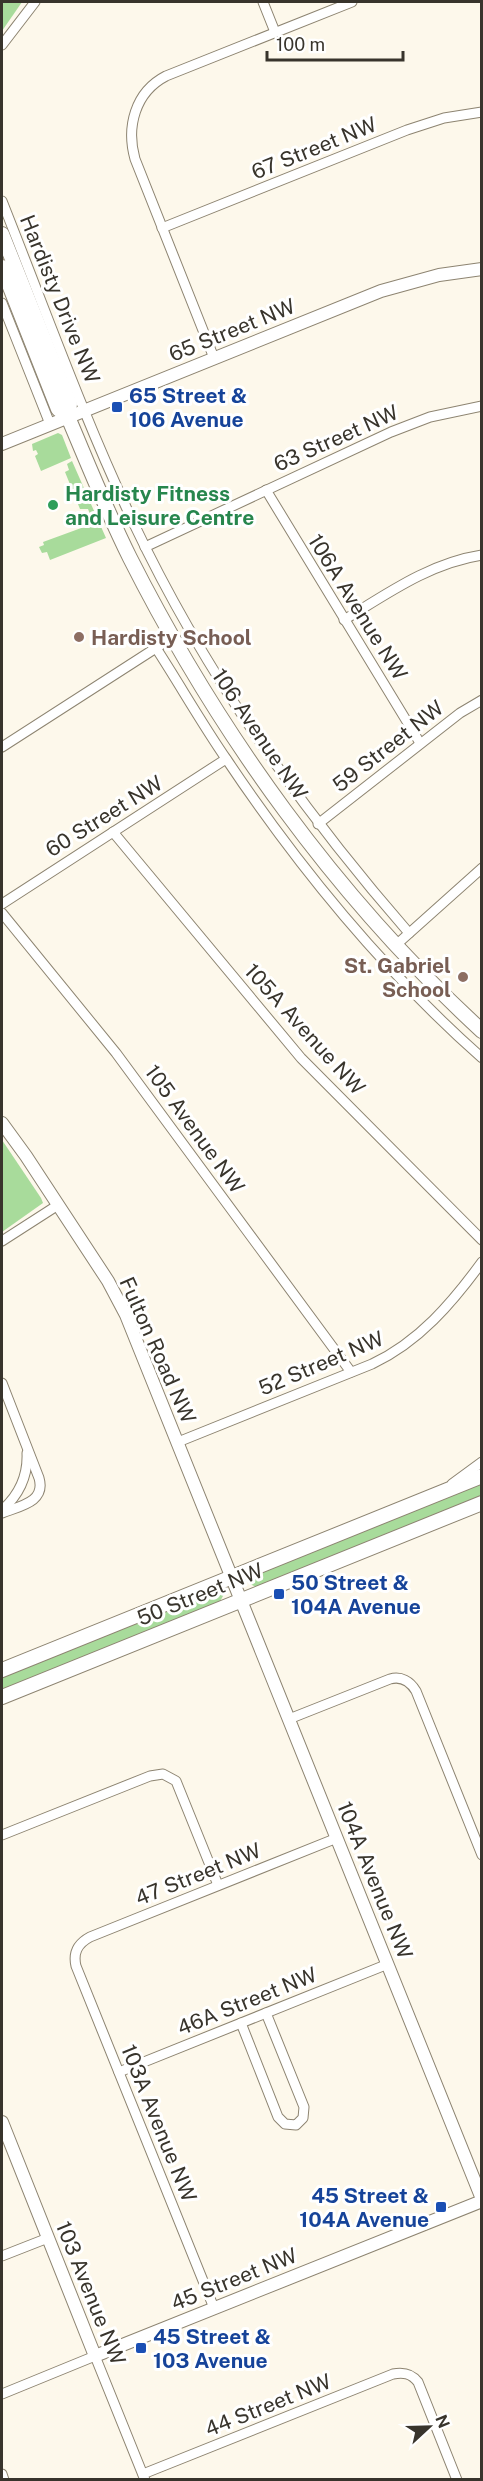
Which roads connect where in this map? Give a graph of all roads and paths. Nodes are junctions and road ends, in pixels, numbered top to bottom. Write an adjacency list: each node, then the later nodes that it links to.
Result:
1 (34, 2): 5 (street)
2 (263, 2): 4 (street)
3 (352, 2): 4 (street)
4 (275, 32): 8 (street)
5 (2, 45)
6 (482, 112): 8 (street, 67 Street NW)
7 (2, 201): 12 (street, Hardisty Drive NW)
8 (162, 228): 14 (street)
9 (2, 234): 12 (main road, 106 Avenue NW)
10 (2, 267): 12 (main road, 106 Avenue NW)
11 (482, 269): 14 (street, 65 Street NW)
12 (18, 290): 16 (street, Hardisty Drive NW); 17 (main road, 106 Avenue NW)
13 (2, 303): 18 (street)
14 (214, 358): 16 (street, 65 Street NW)
15 (482, 406): 20 (street, 63 Street NW)
16 (85, 410): 17 (street, 65 Street NW); 21 (street, 106 Avenue NW)
17 (68, 417): 18 (street, 65 Street NW); 24 (main road, 106 Avenue NW)
18 (50, 424): 19 (street, 65 Street NW)
19 (2, 444)
20 (266, 490): 21 (street, 63 Street NW); 23 (street, 106A Avenue NW)
21 (145, 547): 30 (street, 106 Avenue NW)
22 (482, 555): 23 (street)
23 (344, 620): 27 (street, 106A Avenue NW)
24 (173, 637): 25 (street); 36 (main road, 106 Avenue NW)
25 (156, 648): 28 (street); 29 (street, 106 Avenue NW)
26 (482, 700): 27 (street, 59 Street NW)
27 (420, 743): 30 (street, 59 Street NW)
28 (2, 747)
29 (226, 759): 31 (street, 60 Street NW); 38 (street, 106 Avenue NW)
30 (318, 824): 35 (street, 106 Avenue NW)
31 (113, 832): 33 (street, 60 Street NW); 42 (street, 105A Avenue NW)
32 (482, 868): 35 (street)
33 (2, 904)
34 (2, 914): 44 (street, 105 Avenue NW)
35 (409, 933): 36 (street)
36 (396, 945): 37 (main road, 106 Avenue NW)
37 (482, 1031)
38 (482, 1058)
39 (2, 1123): 40 (street, Fulton Road NW)
40 (58, 1205): 41 (street); 46 (street, Fulton Road NW)
41 (2, 1240)
42 (482, 1240)
43 (482, 1262): 44 (street, 52 Street NW)
44 (351, 1372): 46 (street, 52 Street NW)
45 (2, 1383): 47 (street)
46 (178, 1442): 53 (street, Fulton Road NW)
47 (27, 1448): 52 (street); 52 (street)
48 (482, 1462): 50 (street)
49 (482, 1476): 50 (main road, 50 Street NW)
50 (439, 1493): 53 (main road, 50 Street NW)
51 (482, 1503): 54 (main road, 50 Street NW)
52 (2, 1511)
53 (231, 1577): 54 (street, 104A Avenue NW); 55 (main road, 50 Street NW)
54 (241, 1600): 56 (main road, 50 Street NW); 57 (street, 104A Avenue NW)
55 (2, 1670)
56 (2, 1697)
57 (289, 1719): 59 (street, 104A Avenue NW); 60 (street)
58 (2, 1835): 61 (street)
59 (337, 1838): 61 (street, 47 Street NW); 63 (street, 104A Avenue NW)
60 (482, 1855)
61 (219, 1886): 62 (street, 47 Street NW)
62 (76, 1950): 66 (street, 103A Avenue NW)
63 (388, 1964): 64 (street, 46A Street NW); 68 (street, 104A Avenue NW)
64 (266, 2013): 65 (street, 46A Street NW); 65 (street)
65 (240, 2023): 66 (street, 46A Street NW)
66 (119, 2072): 71 (street, 103A Avenue NW)
67 (2, 2122): 69 (street, 103 Avenue NW)
68 (482, 2200): 71 (street, 45 Street NW)
69 (48, 2238): 70 (street); 72 (street, 103 Avenue NW)
70 (2, 2256)
71 (214, 2308): 72 (street, 45 Street NW)
72 (95, 2356): 73 (street, 45 Street NW); 75 (street, 103 Avenue NW)
73 (2, 2394)
74 (2, 2474): 76 (street)
75 (144, 2477): 77 (street, 44 Street NW)
76 (4, 2480)
77 (457, 2480)

